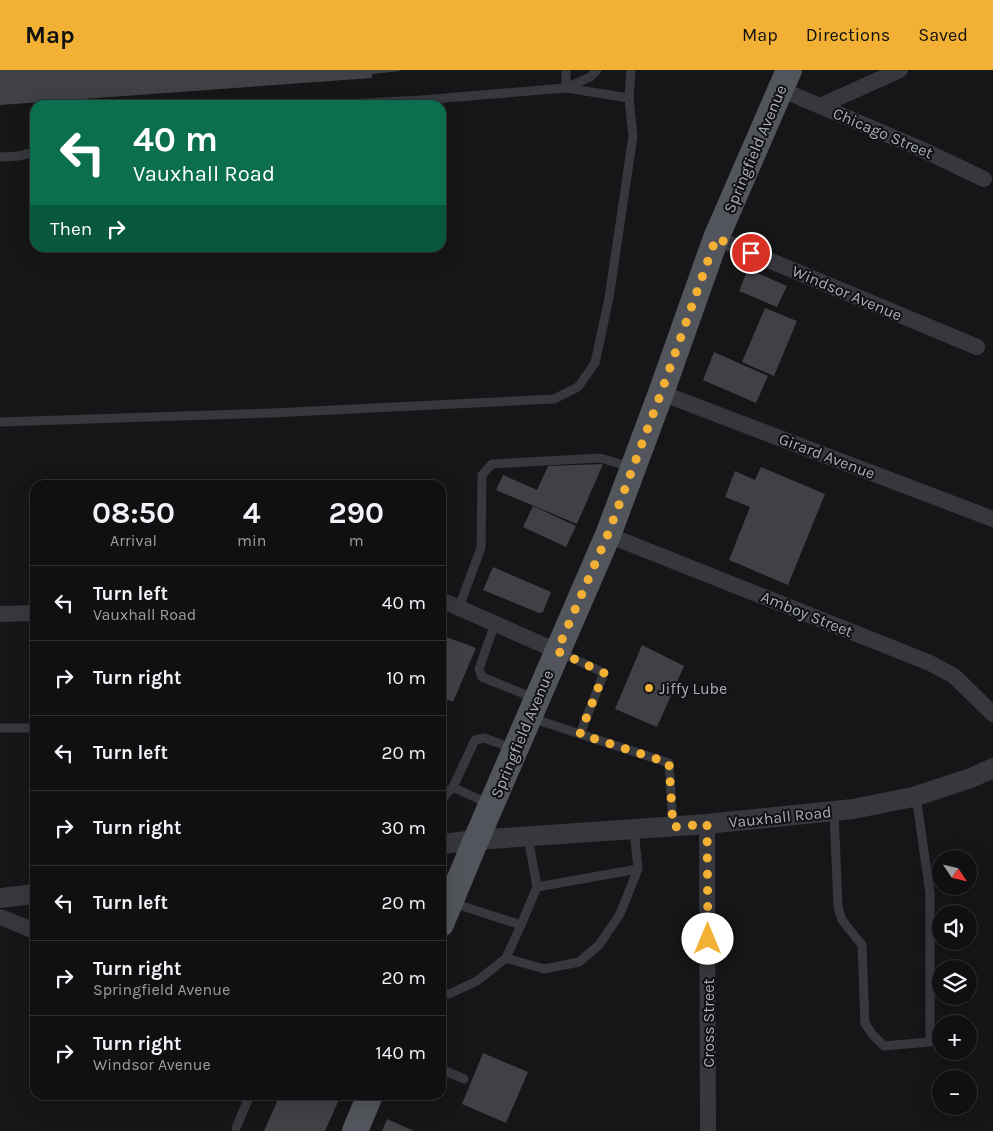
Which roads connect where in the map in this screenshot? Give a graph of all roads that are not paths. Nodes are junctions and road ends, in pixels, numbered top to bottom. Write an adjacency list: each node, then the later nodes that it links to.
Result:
1 (566, 70): 6 (lane)
2 (597, 70): 6 (lane)
3 (631, 70): 7 (lane)
4 (900, 70): 9 (street)
5 (785, 79): 9 (street, Chicago Street); 13 (main road, Springfield Avenue)
6 (566, 88): 7 (lane); 8 (lane)
7 (629, 98): 16 (lane)
8 (421, 100)
9 (820, 106): 12 (street, Chicago Street)
10 (30, 153): 11 (lane)
11 (0, 157)
12 (984, 179)
13 (716, 238): 14 (street, Windsor Avenue); 15 (main road, Springfield Avenue)
14 (977, 347)
15 (661, 393): 17 (main road, Springfield Avenue); 18 (street, Girard Avenue)
16 (0, 422)
17 (633, 468): 19 (main road, Springfield Avenue); 21 (lane)
18 (993, 519)
19 (608, 534): 25 (main road, Springfield Avenue); 27 (street, Amboy Street)
20 (446, 602): 21 (street)
21 (459, 607): 24 (street)
22 (30, 613): 23 (street)
23 (0, 614)
24 (495, 623): 25 (street); 26 (lane)
25 (557, 651): 26 (main road, Springfield Avenue); 30 (lane)
26 (533, 708): 30 (lane); 31 (main road, Springfield Avenue)
27 (993, 714)
28 (0, 728): 29 (lane)
29 (30, 728)
30 (580, 734): 39 (lane)
31 (515, 749): 33 (lane); 36 (main road, Springfield Avenue)
32 (993, 768): 35 (street, Vauxhall Road)
33 (453, 787): 34 (lane); 36 (lane)
34 (446, 795)
35 (916, 796): 37 (street, Vauxhall Road); 37 (lane)
36 (491, 805): 42 (main road, Springfield Avenue)
37 (834, 811): 38 (street, Vauxhall Road)
38 (707, 824): 39 (street, Vauxhall Road); 60 (street, Cross Street)
39 (673, 827): 40 (street, Vauxhall Road)
40 (634, 830): 41 (street, Vauxhall Road); 44 (lane)
41 (528, 837): 42 (street, Vauxhall Road); 45 (lane)
42 (476, 840): 43 (street, Vauxhall Road); 48 (main road, Springfield Avenue)
43 (446, 843)
44 (638, 869): 45 (lane); 52 (lane)
45 (537, 886): 50 (lane)
46 (30, 895): 47 (street)
47 (0, 898)
48 (446, 913): 50 (lane)
49 (0, 917): 51 (street)
50 (521, 925): 52 (lane)
51 (30, 929)
52 (506, 958): 53 (lane)
53 (446, 994)
54 (446, 1071): 55 (lane)
55 (464, 1079)
56 (248, 1100): 58 (lane)
57 (368, 1100): 59 (main road)
58 (236, 1128)
59 (355, 1131)
60 (708, 1131)

